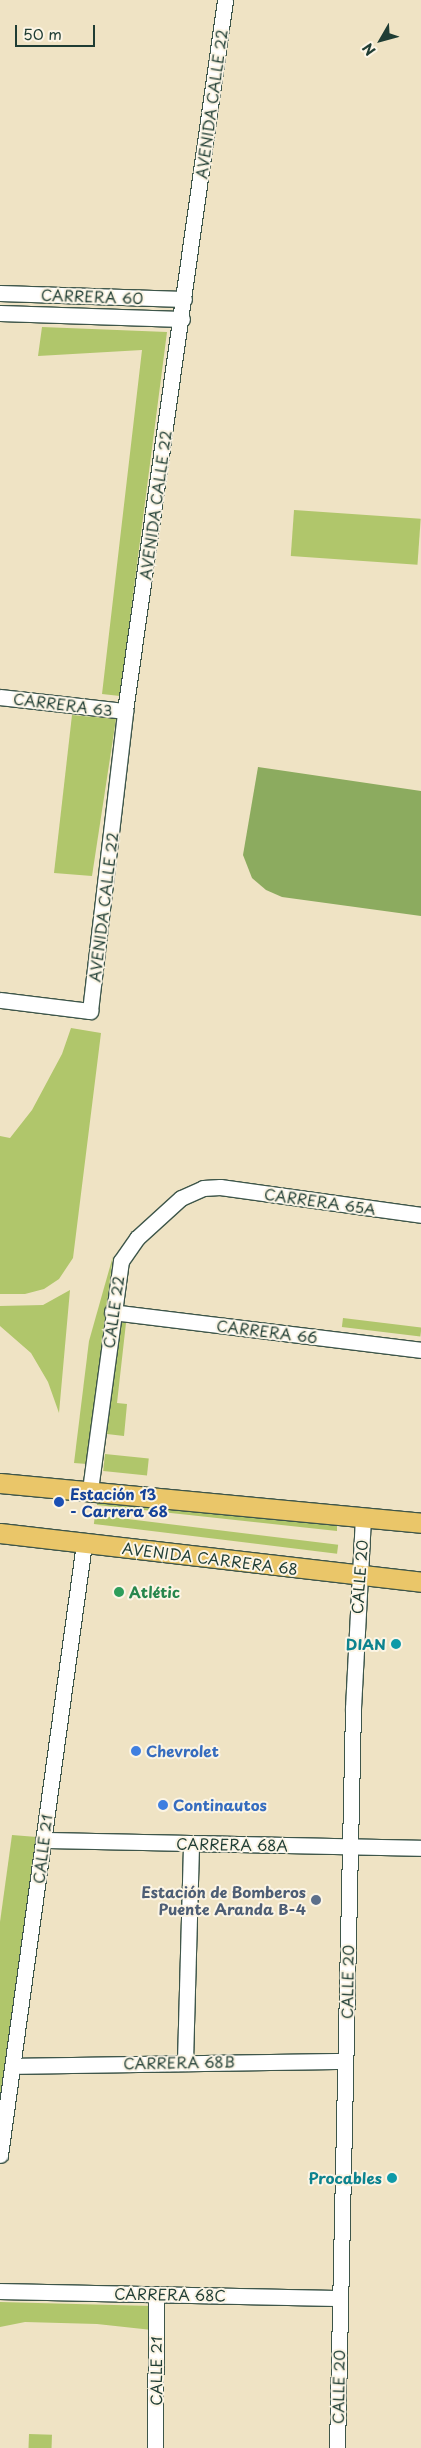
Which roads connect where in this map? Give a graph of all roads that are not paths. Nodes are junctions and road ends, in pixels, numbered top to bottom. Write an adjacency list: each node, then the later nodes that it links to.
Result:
1 (225, 0): 4 (street, AVENIDA CALLE 22)
2 (0, 293): 3 (street, CARRERA 60)
3 (25, 294): 4 (street, CARRERA 60); 6 (street)
4 (184, 299): 7 (street, AVENIDA CALLE 22)
5 (0, 313): 6 (street, CARRERA 60)
6 (23, 314): 7 (street, CARRERA 60)
7 (182, 319): 9 (street, AVENIDA CALLE 22)
8 (0, 697): 9 (street, CARRERA 63)
9 (125, 711): 10 (street, AVENIDA CALLE 22)
10 (0, 1000)
11 (220, 1186): 12 (street, CARRERA 65A); 13 (street, CALLE 22)
12 (421, 1215)
13 (112, 1312): 14 (street, CARRERA 66); 16 (street, CALLE 22)
14 (421, 1350)
15 (0, 1483): 16 (main road)
16 (90, 1490): 17 (main road)
17 (363, 1517): 18 (main road); 21 (street, CALLE 20)
18 (421, 1523)
19 (0, 1533): 20 (main road, AVENIDA CARRERA 68)
20 (84, 1543): 21 (main road, AVENIDA CARRERA 68); 23 (street, CALLE 21)
21 (359, 1576): 22 (main road, AVENIDA CARRERA 68); 25 (street, CALLE 20)
22 (421, 1582)
23 (43, 1840): 24 (street, CARRERA 68A); 29 (street, CALLE 21)
24 (190, 1843): 25 (street, CARRERA 68A); 27 (street)
25 (350, 1846): 26 (street, CARRERA 68A); 28 (street, CALLE 20)
26 (421, 1848)
27 (186, 2061): 28 (street, CARRERA 68B); 29 (street, CARRERA 68B)
28 (345, 2061): 33 (street, CALLE 20)
29 (13, 2066): 30 (street, CALLE 21)
30 (0, 2155)
31 (0, 2291): 32 (street, CARRERA 68C)
32 (156, 2294): 33 (street, CARRERA 68C); 34 (street, CALLE 21)
33 (340, 2298): 35 (street, CALLE 20)
34 (155, 2448)
35 (337, 2448)

